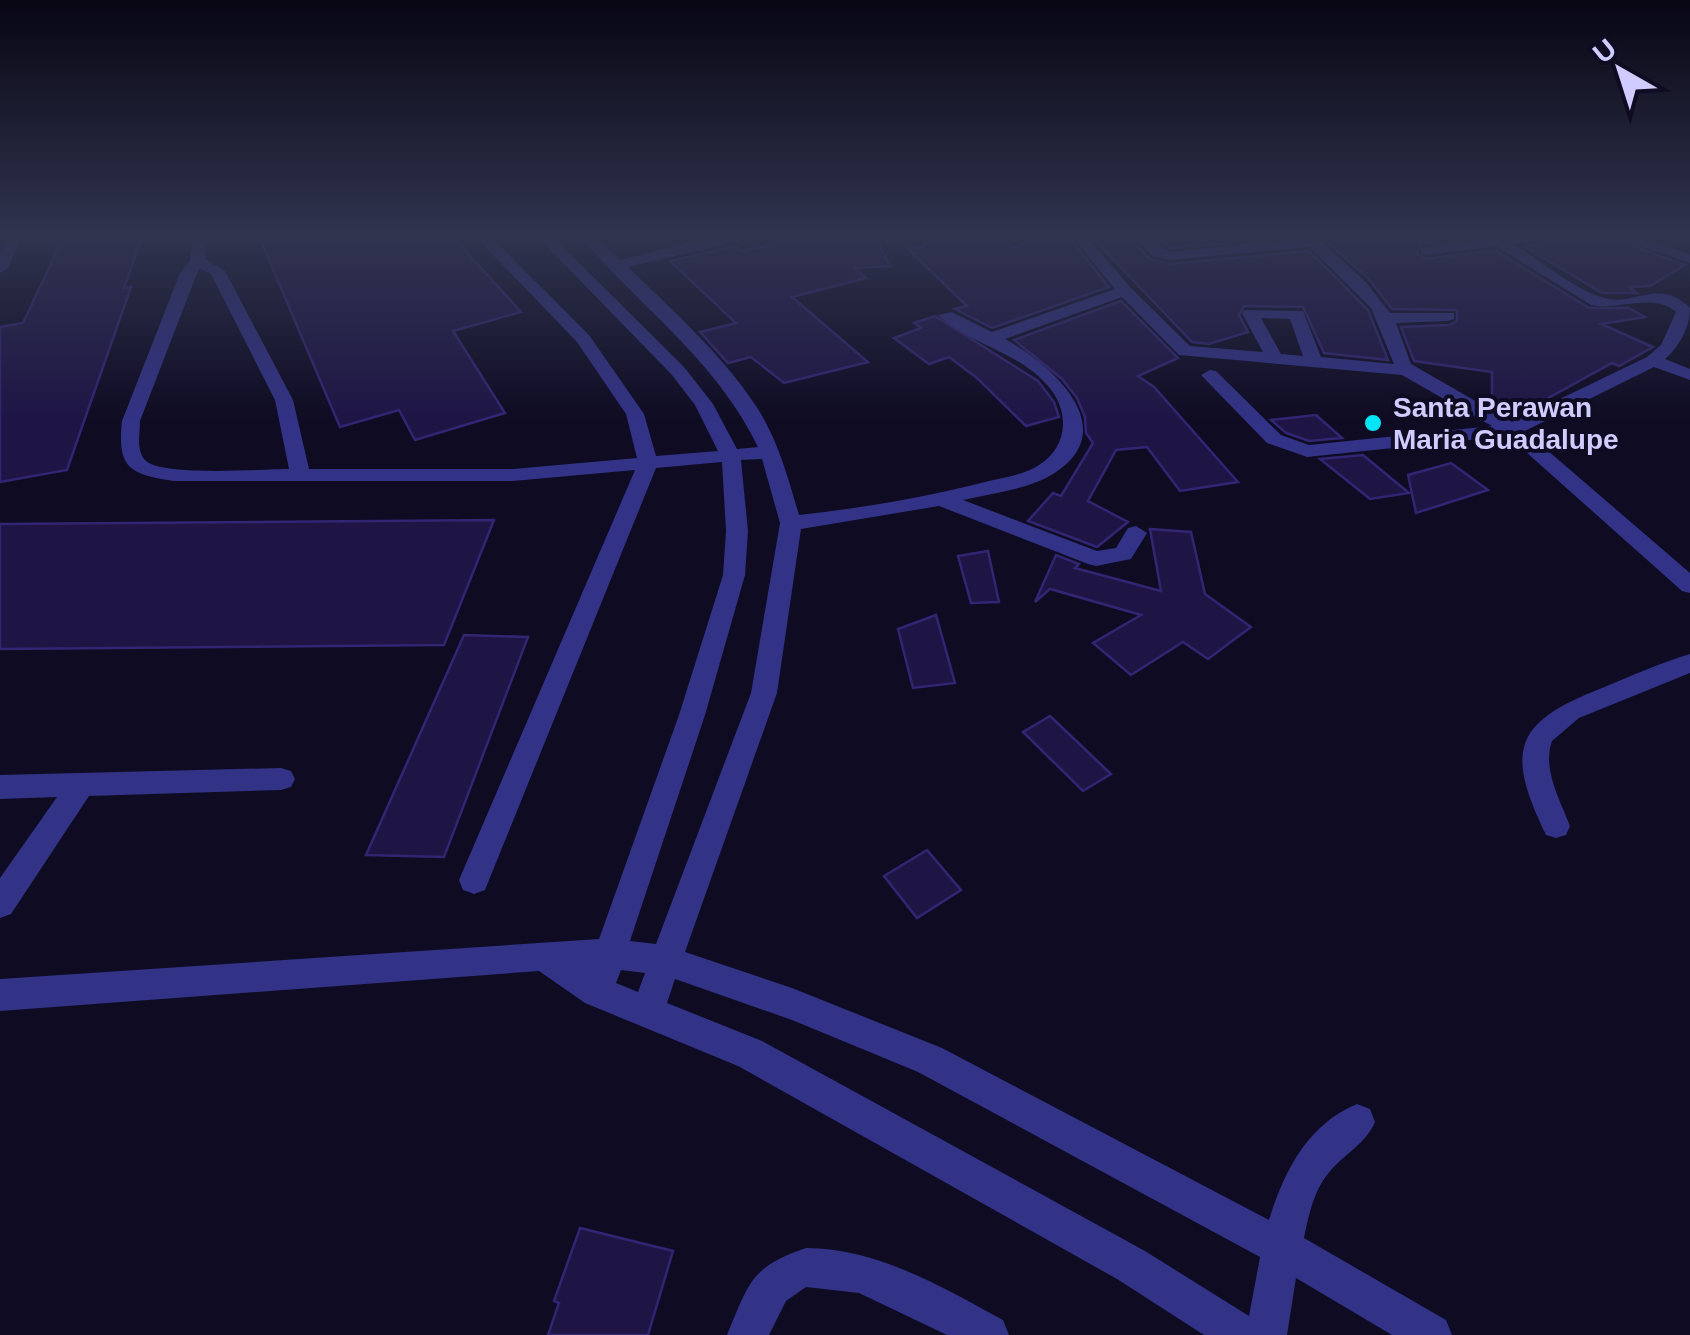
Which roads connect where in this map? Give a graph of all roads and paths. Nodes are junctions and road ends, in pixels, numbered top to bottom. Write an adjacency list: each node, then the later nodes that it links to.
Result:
1 (179, 296): 27 (street)
2 (230, 296): 27 (street)
3 (541, 296): 26 (street)
4 (604, 296): 25 (street)
5 (650, 296): 24 (street)
6 (1110, 296): 14 (street)
7 (1130, 296): 15 (street)
8 (1370, 296): 12 (street)
9 (1585, 296): 13 (street)
10 (946, 315): 14 (street)
11 (1448, 316): 12 (street)
12 (1386, 318): 18 (street)
13 (1686, 319): 16 (street)
14 (991, 338): 28 (street)
15 (1276, 359): 17 (street); 17 (street)
16 (1652, 361): 20 (street); 23 (street)
17 (1314, 362): 18 (street)
18 (1406, 370): 21 (street)
19 (1210, 375): 23 (street)
20 (1690, 375)
21 (1464, 404): 22 (street); 23 (street)
22 (1424, 414)
23 (1512, 430): 31 (street)
24 (770, 452): 25 (street); 29 (street)
25 (731, 456): 26 (street); 40 (street)
26 (648, 463): 27 (street); 37 (street)
27 (300, 474)
28 (942, 500): 29 (street); 30 (street)
29 (790, 523): 41 (street)
30 (1136, 533)
31 (1690, 585)
32 (1690, 663): 36 (street)
33 (280, 779): 34 (street)
34 (81, 785): 35 (street); 38 (street)
35 (0, 787)
36 (1556, 826)
37 (474, 880)
38 (0, 904)
39 (544, 954): 40 (street); 42 (street); 43 (street)
40 (610, 954): 41 (street); 42 (street)
41 (664, 960): 44 (street); 46 (street)
42 (598, 992): 44 (street)
43 (0, 995)
44 (647, 1012): 49 (street)
45 (1358, 1122): 46 (street)
46 (1283, 1248): 50 (street); 51 (street)
47 (748, 1335): 48 (street)
48 (988, 1335)
49 (1240, 1335)
50 (1266, 1335)
51 (1431, 1335)

